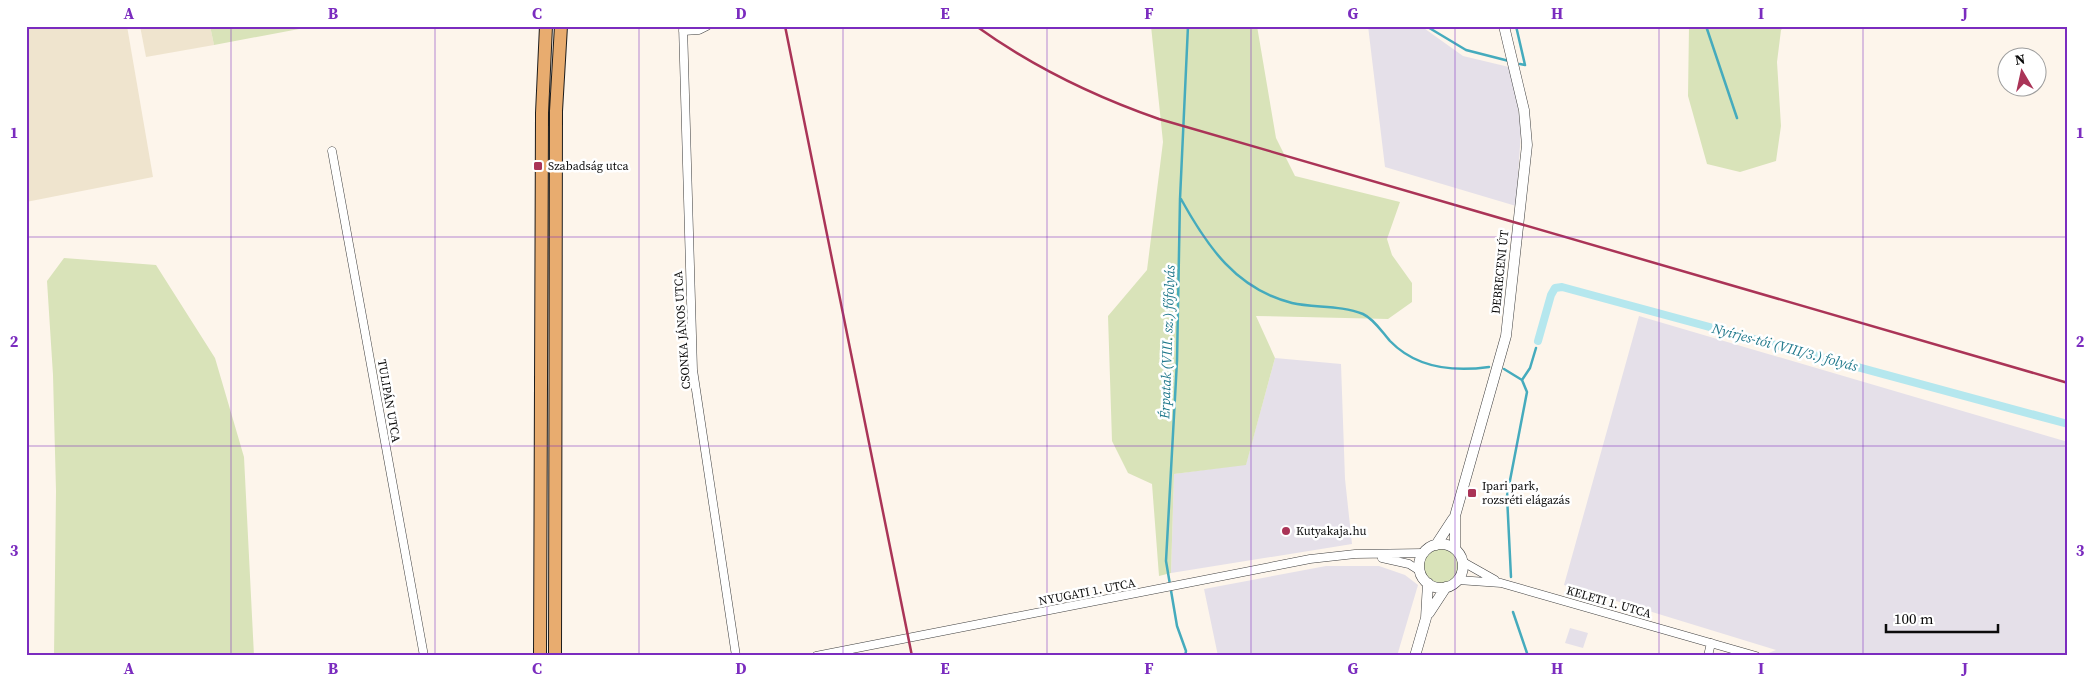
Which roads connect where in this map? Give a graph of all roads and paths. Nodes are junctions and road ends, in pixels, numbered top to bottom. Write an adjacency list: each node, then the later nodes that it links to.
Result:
1 (546, 26): 21 (main road)
2 (561, 26): 22 (main road)
3 (707, 26): 5 (street, CSONKA JÁNOS UTCA)
4 (1504, 26): 7 (street, DEBRECENI ÚT)
5 (683, 28): 23 (street, CSONKA JÁNOS UTCA)
6 (332, 151): 20 (street, TULIPÁN UTCA)
7 (1455, 516): 8 (street); 9 (street)
8 (1436, 545): 9 (street); 10 (street)
9 (1455, 549): 12 (street)
10 (1424, 553): 11 (street, NYUGATI 1. UTCA); 13 (street)
11 (1363, 555): 13 (street, NYUGATI 1. UTCA); 24 (street, NYUGATI 1. UTCA)
12 (1463, 562): 14 (street); 16 (street)
13 (1420, 571): 15 (street)
14 (1458, 580): 16 (street); 17 (street)
15 (1428, 583): 17 (street); 18 (street)
16 (1501, 583): 19 (street, KELETI 1. UTCA)
17 (1446, 587): 18 (street)
18 (1426, 618): 25 (street)
19 (1711, 643): 26 (street); 27 (street, KELETI 1. UTCA)
20 (424, 656)
21 (540, 656)
22 (555, 656)
23 (736, 656)
24 (816, 656)
25 (1415, 656)
26 (1708, 656)
27 (1756, 656)

